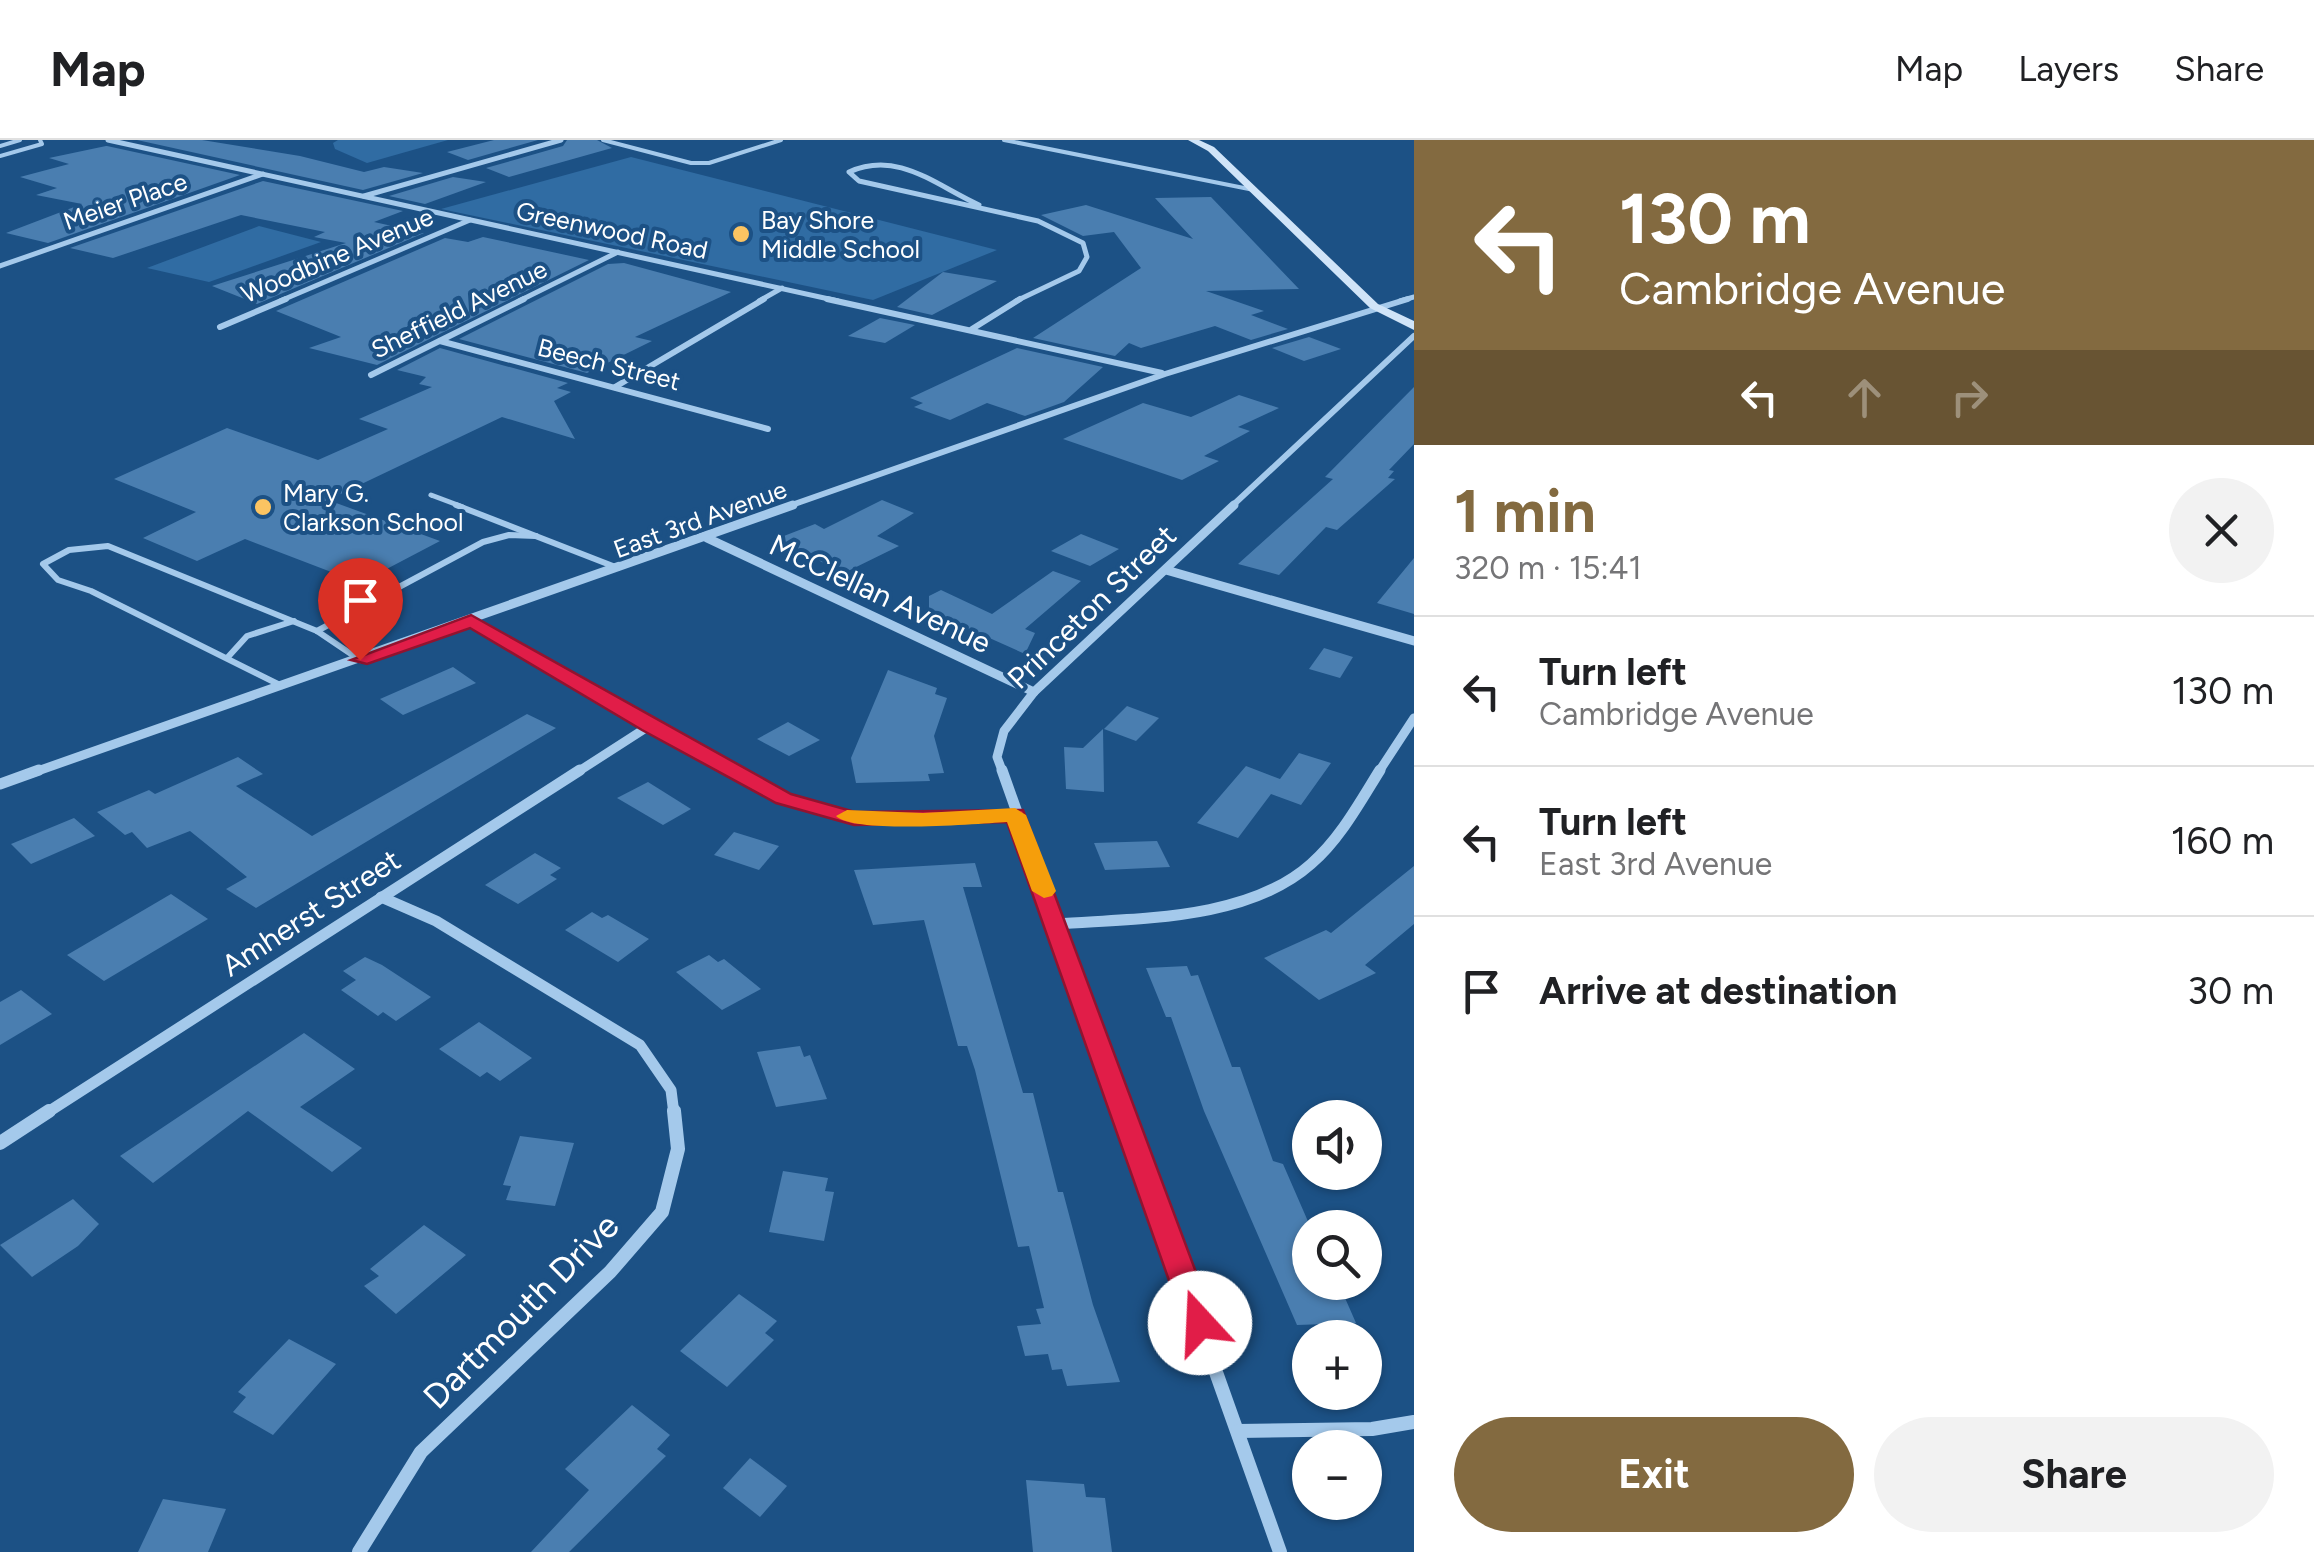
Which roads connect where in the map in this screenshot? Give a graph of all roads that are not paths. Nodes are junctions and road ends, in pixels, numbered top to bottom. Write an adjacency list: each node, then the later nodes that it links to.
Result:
1 (20, 140): 11 (lane)
2 (40, 140): 12 (lane)
3 (108, 140): 10 (street, Greenwood Road)
4 (134, 140): 10 (street)
5 (561, 140): 15 (street)
6 (603, 140): 7 (lane)
7 (781, 140)
8 (1004, 140): 14 (lane)
9 (1192, 140): 14 (street)
10 (123, 143): 13 (street, Greenwood Road)
11 (0, 146)
12 (0, 156)
13 (264, 174): 15 (street, Greenwood Road); 19 (street, Meier Place)
14 (1257, 191): 22 (street)
15 (363, 196): 17 (street, Greenwood Road)
16 (979, 205): 16 (street); 25 (street)
17 (470, 220): 18 (street, Greenwood Road); 24 (street, Woodbine Avenue)
18 (619, 252): 20 (street, Greenwood Road); 27 (street, Sheffield Avenue)
19 (0, 266)
20 (782, 288): 25 (street, Greenwood Road); 30 (street)
21 (1414, 297): 22 (street, East 3rd Avenue)
22 (1374, 306): 23 (street); 28 (street, East 3rd Avenue)
23 (1414, 326)
24 (220, 327)
25 (972, 329): 28 (street, Greenwood Road)
26 (1414, 336): 36 (street, Princeton Street)
27 (440, 341): 29 (street, Sheffield Avenue); 30 (street, Beech Street)
28 (1165, 374): 34 (street, East 3rd Avenue)
29 (370, 375)
30 (615, 387): 31 (street, Beech Street)
31 (768, 429)
32 (432, 496): 33 (lane)
33 (536, 536): 35 (lane); 39 (lane)
34 (708, 538): 35 (street, East 3rd Avenue); 44 (street, McClellan Avenue)
35 (620, 568): 38 (street, East 3rd Avenue)
36 (1166, 570): 40 (street); 44 (street, Princeton Street)
37 (294, 621): 39 (lane); 41 (lane); 41 (lane)
38 (471, 621): 42 (street, East 3rd Avenue); 46 (street)
39 (317, 631): 42 (lane)
40 (1414, 641)
41 (228, 658): 43 (lane)
42 (360, 660): 43 (street, East 3rd Avenue)
43 (284, 687): 47 (street, East 3rd Avenue)
44 (1034, 692): 48 (street, Princeton Street)
45 (1414, 718): 50 (street)
46 (649, 726): 48 (street); 49 (street, Amherst Street)
47 (0, 784)
48 (1015, 815): 50 (street, Princeton Street)
49 (381, 898): 51 (street, Amherst Street); 54 (street, Dartmouth Drive)
50 (1056, 924): 53 (street, Princeton Street)
51 (0, 1144)
52 (1414, 1422): 53 (street)
53 (1238, 1432): 55 (street, Princeton Street)
54 (359, 1552)
55 (1280, 1552)

